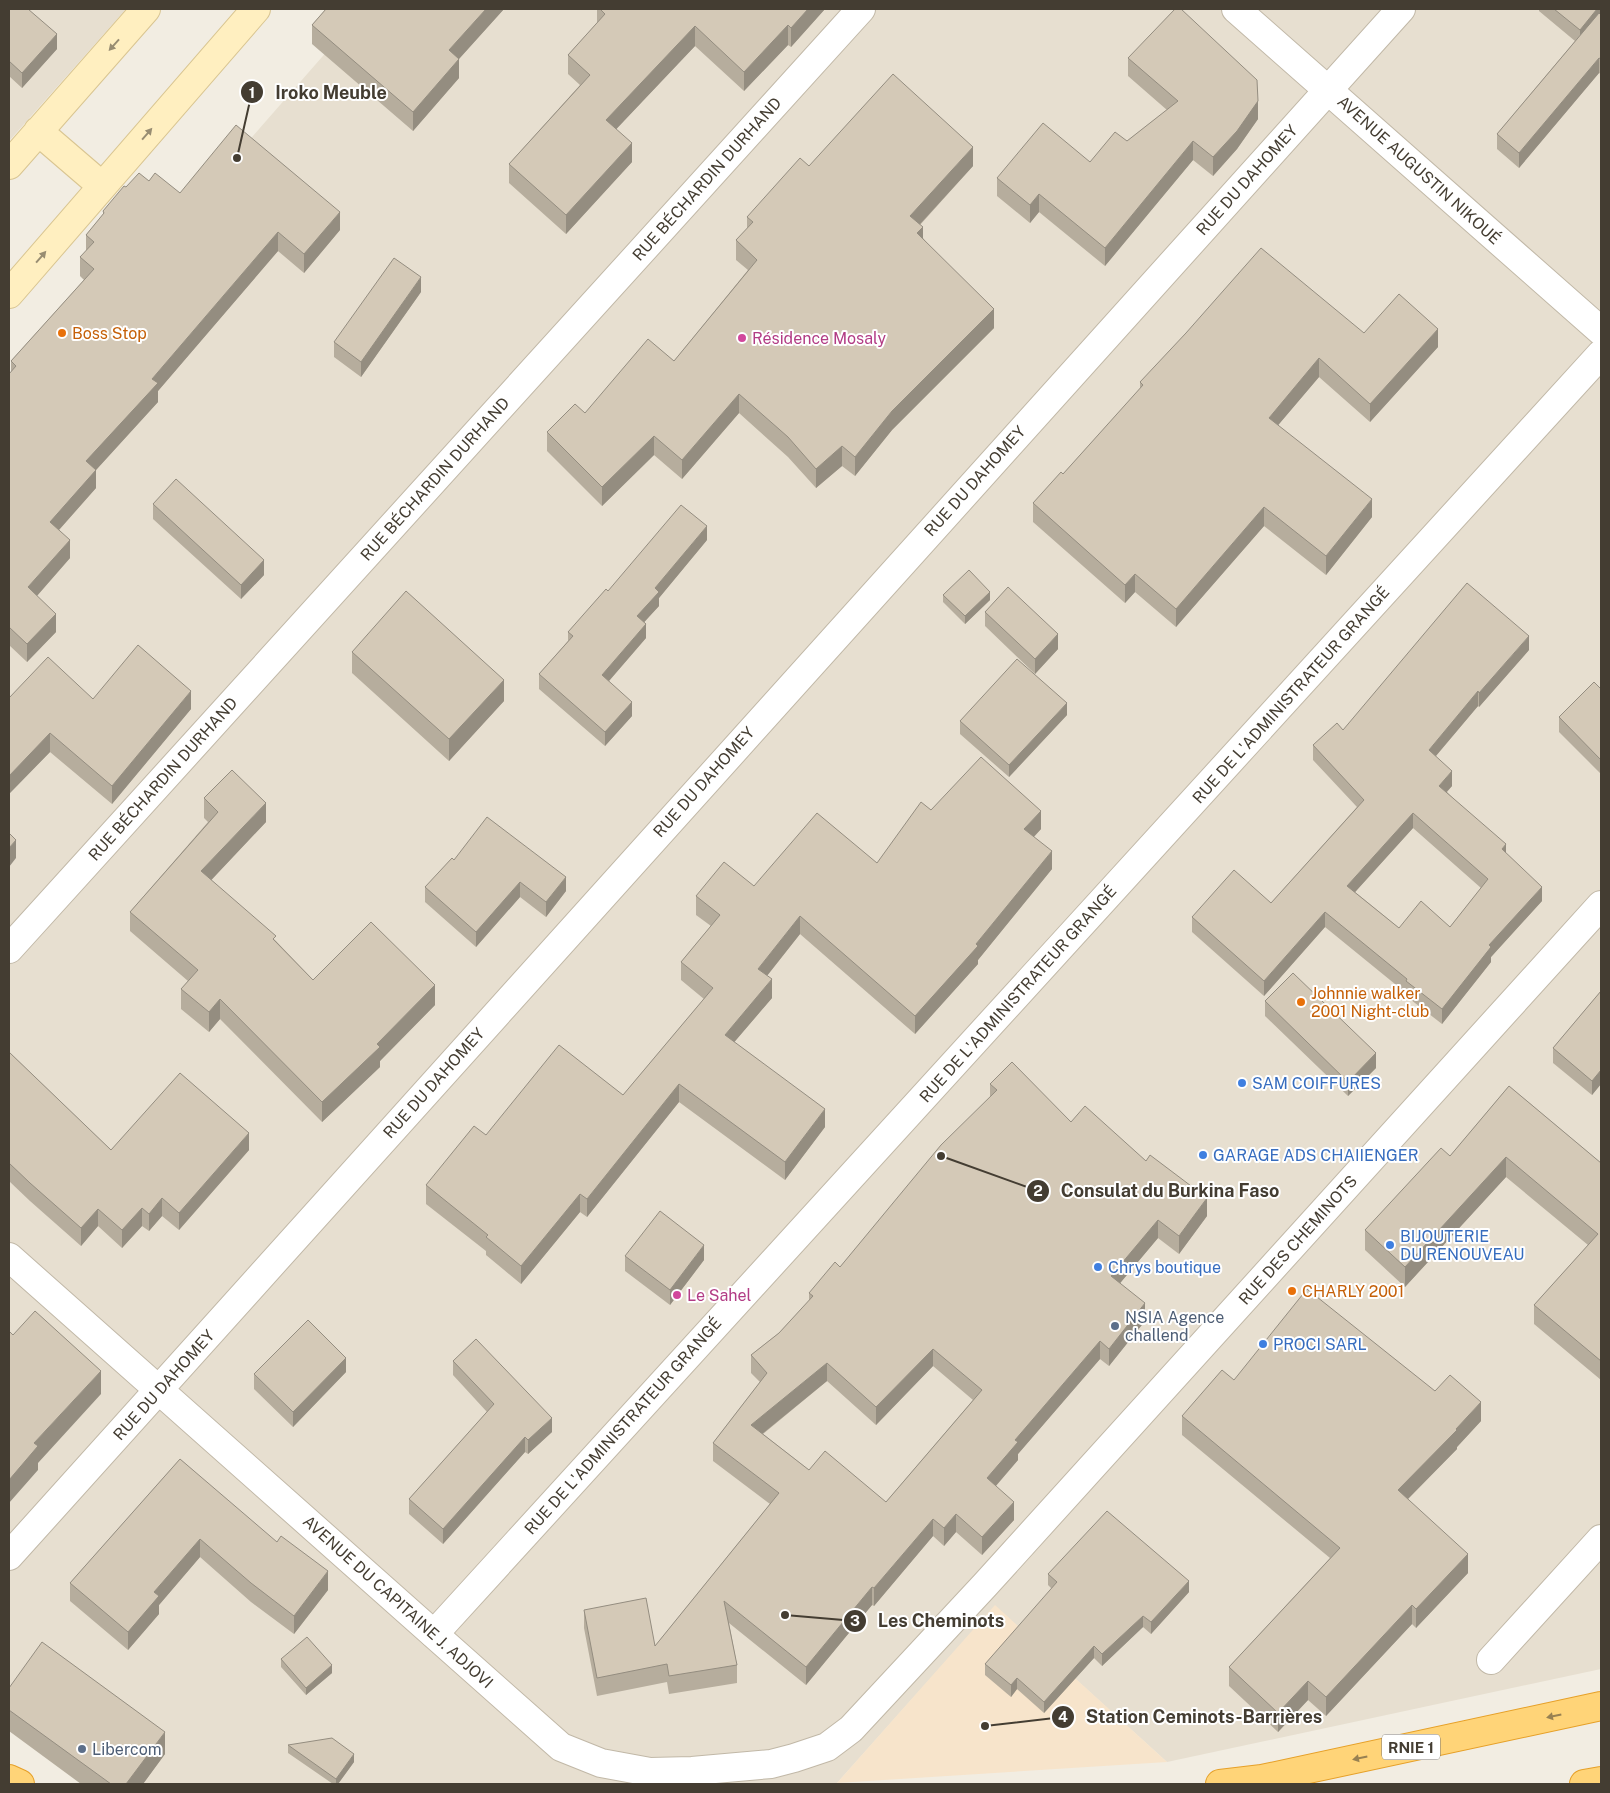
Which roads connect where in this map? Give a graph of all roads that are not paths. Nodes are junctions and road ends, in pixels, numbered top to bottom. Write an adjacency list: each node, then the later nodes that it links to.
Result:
1 (146, 9): 7 (main road, one-way to 7)
2 (256, 9): 9 (main road, one-way to 2)
3 (861, 9): 14 (street, RUE BÉCHARDIN DURHAND)
4 (1236, 9): 6 (street, AVENUE AUGUSTIN NIKOUÉ)
5 (1401, 9): 6 (street, RUE DU DAHOMEY)
6 (1328, 90): 11 (street, AVENUE AUGUSTIN NIKOUÉ); 16 (street, RUE DU DAHOMEY)
7 (38, 131): 8 (main road); 9 (main road)
8 (9, 165)
9 (102, 186): 10 (main road, one-way to 9)
10 (9, 294)
11 (1601, 332)
12 (1601, 354): 19 (street, RUE DE L'ADMINISTRATEUR GRANGÉ)
13 (1601, 905): 22 (street, RUE DES CHEMINOTS)
14 (9, 949)
15 (9, 1258): 16 (street, AVENUE DU CAPITAINE J. ADJOVI)
16 (159, 1390): 18 (street, RUE DU DAHOMEY); 19 (street, AVENUE DU CAPITAINE J. ADJOVI)
17 (1601, 1539): 20 (street)
18 (9, 1556)
19 (434, 1634): 22 (street, AVENUE DU CAPITAINE J. ADJOVI)
20 (1491, 1660)
21 (1601, 1706): 26 (highway, RNIE 1, one-way to 26)
22 (851, 1729)
23 (9, 1779): 25 (highway)
24 (1601, 1780): 27 (highway)
25 (20, 1784)
26 (1220, 1784)
27 (1584, 1784)

